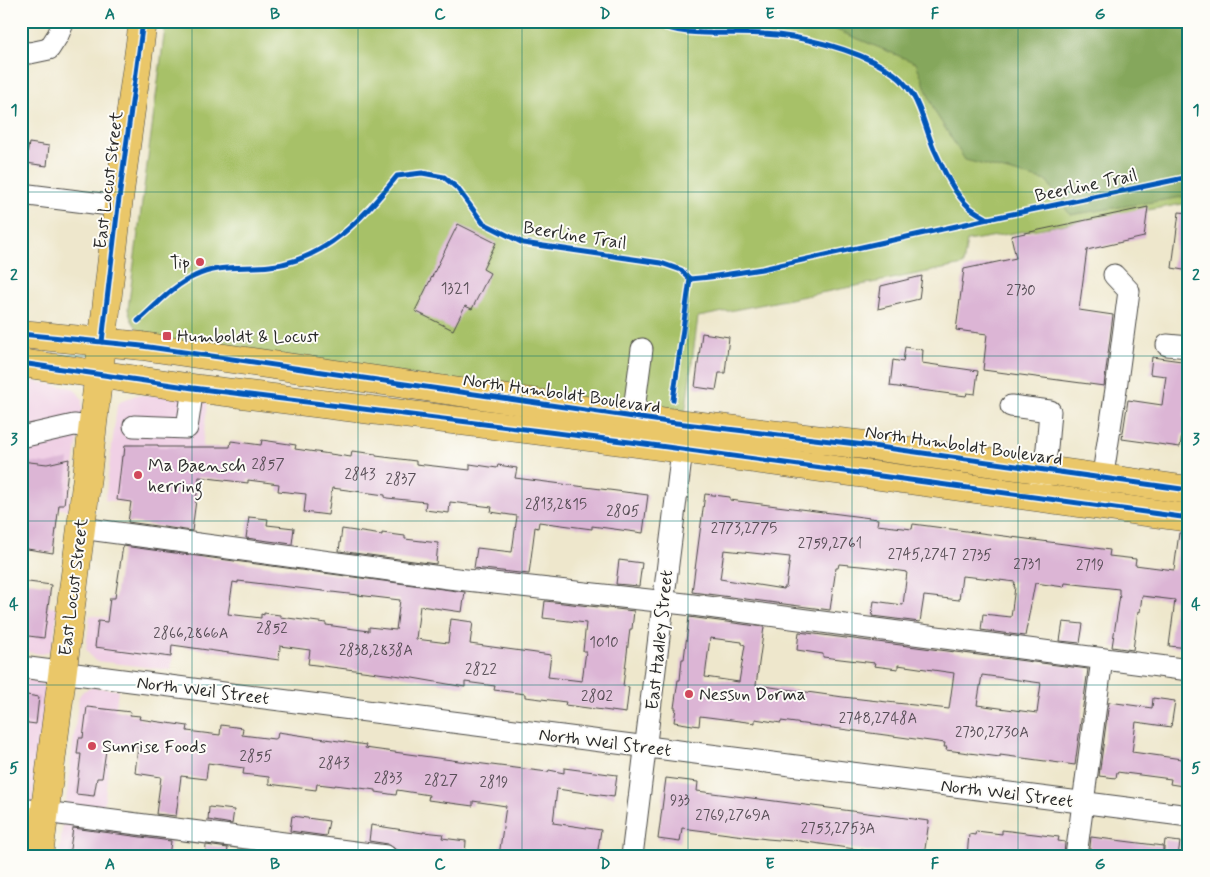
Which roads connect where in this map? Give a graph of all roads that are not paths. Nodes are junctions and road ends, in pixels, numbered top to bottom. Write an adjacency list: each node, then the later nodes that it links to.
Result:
1 (64, 21): 3 (street)
2 (143, 21): 5 (main road, East Locust Street)
3 (21, 52)
4 (21, 194): 5 (street)
5 (118, 206): 8 (main road, East Locust Street)
6 (1114, 275): 22 (street)
7 (21, 334): 8 (main road, North Humboldt Boulevard)
8 (102, 342): 13 (main road, East Locust Street); 18 (main road, North Humboldt Boulevard)
9 (1167, 345): 10 (street)
10 (1189, 347)
11 (642, 349): 18 (street)
12 (21, 363): 13 (main road)
13 (98, 373): 14 (main road); 17 (main road, East Locust Street)
14 (193, 388): 16 (street); 18 (main road)
15 (1011, 406): 21 (street)
16 (134, 426)
17 (92, 427): 20 (street); 27 (main road, East Locust Street)
18 (632, 429): 19 (main road, North Humboldt Boulevard)
19 (683, 436): 21 (main road, North Humboldt Boulevard); 24 (main road); 28 (street, East Hadley Street)
20 (21, 437)
21 (1042, 470): 22 (main road, North Humboldt Boulevard); 24 (street)
22 (1102, 477): 23 (main road, North Humboldt Boulevard); 25 (street)
23 (1189, 490)
24 (1038, 499): 25 (main road)
25 (1098, 506): 26 (main road)
26 (1189, 518)
27 (81, 528): 28 (street); 32 (main road, East Locust Street)
28 (663, 602): 29 (street); 33 (street, East Hadley Street)
29 (1102, 659): 31 (street); 34 (street)
30 (21, 667): 32 (street, North Weil Street)
31 (1189, 670)
32 (62, 672): 33 (street, North Weil Street); 35 (main road, East Locust Street)
33 (646, 747): 34 (street, North Weil Street); 39 (street, East Hadley Street)
34 (1083, 803): 36 (street, North Weil Street); 40 (street)
35 (33, 811): 37 (main road, East Locust Street); 38 (street)
36 (1189, 816)
37 (39, 856)
38 (386, 856)
39 (632, 856)
40 (1076, 856)

